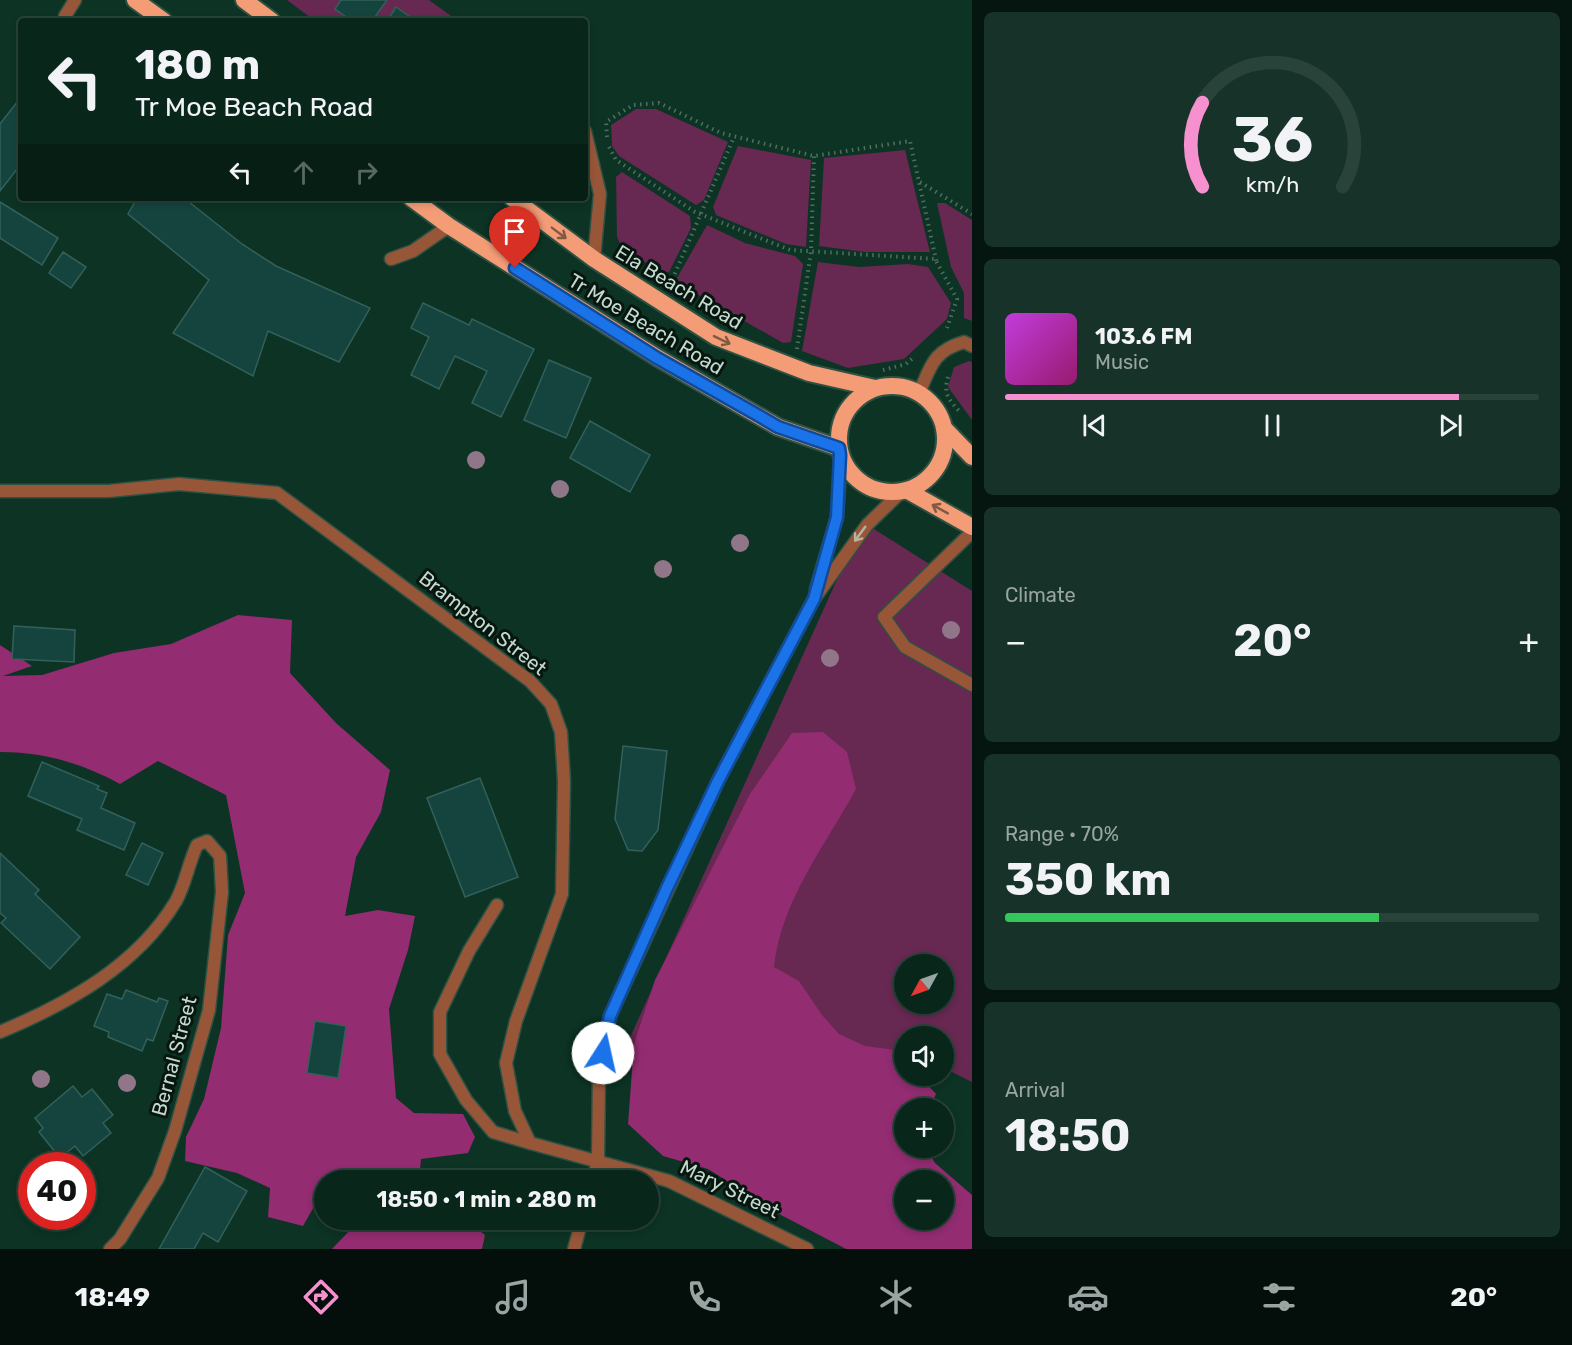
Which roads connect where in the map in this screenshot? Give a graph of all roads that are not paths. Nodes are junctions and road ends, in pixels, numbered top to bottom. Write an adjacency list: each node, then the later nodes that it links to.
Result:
1 (75, 0): 4 (street)
2 (135, 0): 5 (highway)
3 (244, 0): 6 (highway)
4 (65, 18)
5 (160, 18)
6 (268, 18)
7 (588, 144): 11 (street)
8 (415, 201): 10 (highway, Tr Moe Beach Road)
9 (516, 201): 11 (highway, Ela Beach Road, one-way to 11)
10 (449, 226): 12 (street); 17 (highway, Tr Moe Beach Road)
11 (594, 259): 14 (highway, Ela Beach Road, one-way to 14)
12 (392, 260)
13 (972, 346): 15 (street)
14 (874, 380): 15 (highway); 17 (highway)
15 (919, 393): 16 (highway)
16 (945, 428): 18 (highway); 20 (highway)
17 (840, 451): 20 (highway); 23 (street)
18 (972, 457)
19 (0, 491): 27 (street, Brampton Street)
20 (904, 492): 21 (highway, one-way to 20); 23 (street, one-way to 23)
21 (972, 527)
22 (972, 532): 24 (street)
23 (814, 599): 28 (street)
24 (972, 685)
25 (498, 905): 27 (street)
26 (0, 1032): 31 (street, Bernal Street)
27 (530, 1143): 28 (street)
28 (598, 1161): 29 (street); 33 (street, Mary Street)
29 (596, 1170)
30 (579, 1230): 32 (street)
31 (110, 1249)
32 (574, 1249)
33 (807, 1249)

